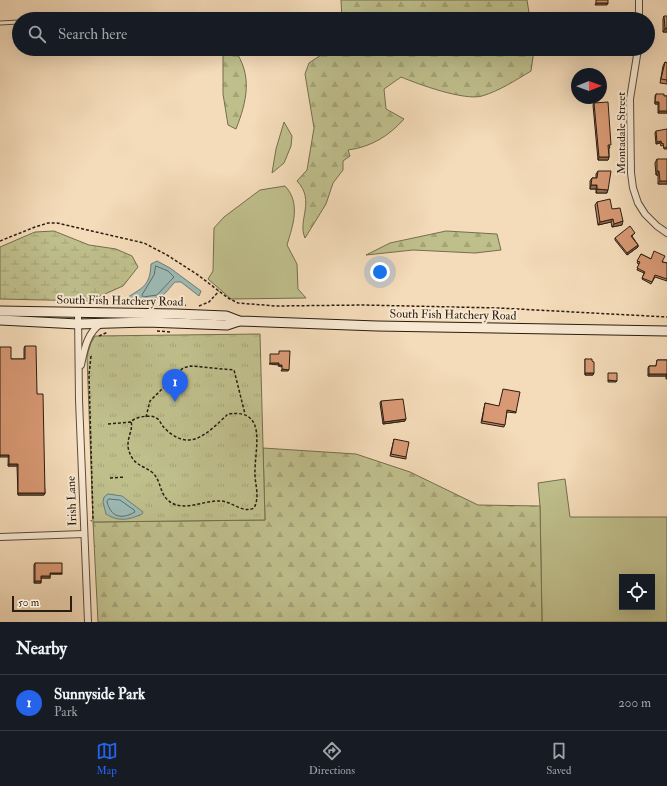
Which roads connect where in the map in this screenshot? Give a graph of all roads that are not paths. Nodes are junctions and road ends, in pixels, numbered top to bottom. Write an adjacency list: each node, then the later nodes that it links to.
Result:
1 (639, 0): 2 (street)
2 (640, 12)
3 (12, 22): 4 (lane)
4 (0, 23)
5 (637, 56): 6 (street, Montadale Street)
6 (667, 233)
7 (0, 311): 8 (main road, South Fish Hatchery Road)
8 (78, 313): 10 (main road, South Fish Hatchery Road); 12 (street, Irish Lane)
9 (0, 320): 12 (main road, South Fish Hatchery Road)
10 (239, 321): 11 (main road, South Fish Hatchery Road); 13 (main road, South Fish Hatchery Road)
11 (106, 322): 12 (main road, South Fish Hatchery Road); 14 (street, Irish Lane)
12 (78, 324): 14 (street, Irish Lane)
13 (667, 331)
14 (79, 378): 15 (street, Irish Lane)
15 (84, 534): 16 (street); 17 (street, Irish Lane)
16 (0, 537)
17 (88, 622)

